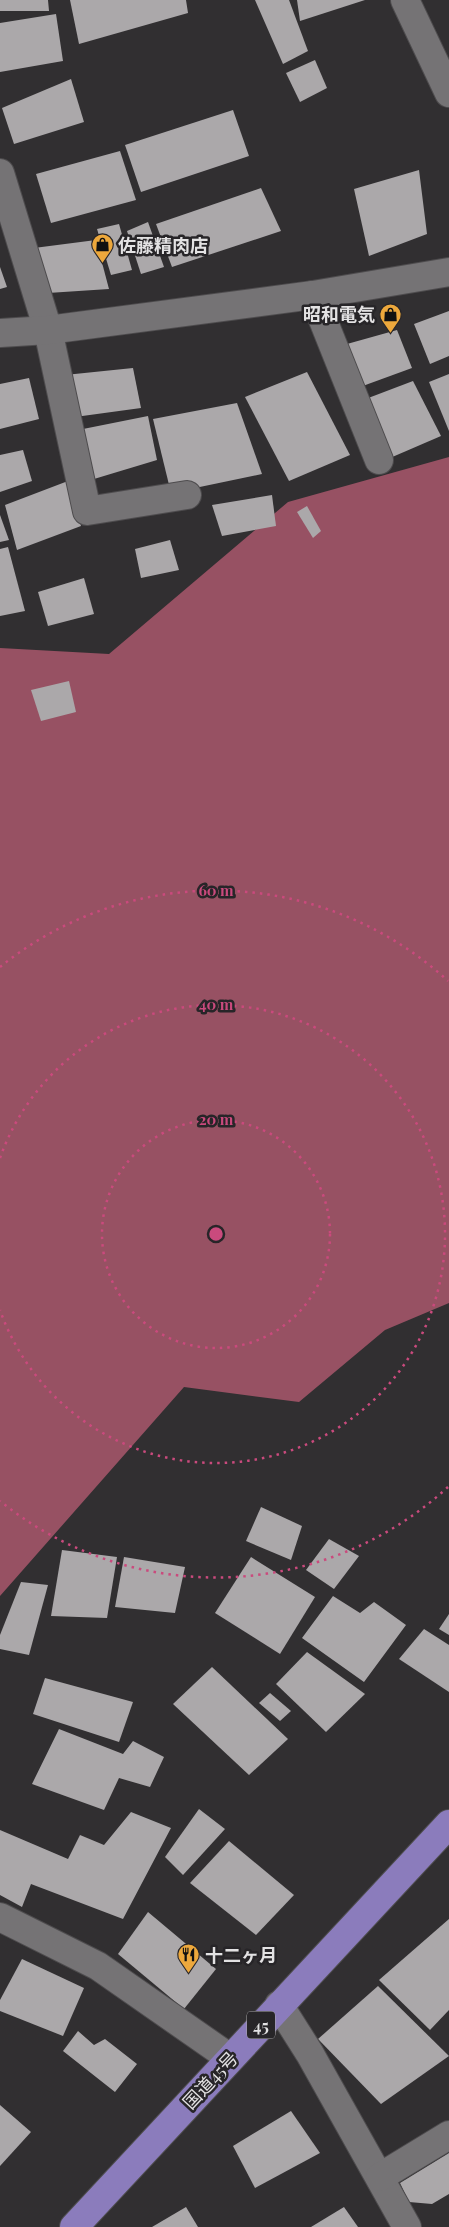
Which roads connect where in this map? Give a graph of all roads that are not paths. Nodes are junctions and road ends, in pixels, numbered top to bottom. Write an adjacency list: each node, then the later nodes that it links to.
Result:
1 (404, 0): 2 (street)
2 (449, 93)
3 (0, 173): 6 (street)
4 (449, 272): 5 (street)
5 (313, 295): 6 (street); 8 (street)
6 (48, 330): 7 (street); 9 (street)
7 (0, 333)
8 (379, 460)
9 (187, 494)
10 (449, 1824): 12 (highway, 国道45号 / 45)
11 (0, 1917): 13 (street)
12 (279, 2005): 13 (highway, 国道45号 / 45); 15 (street)
13 (230, 2058): 16 (highway, 国道45号 / 45)
14 (449, 2135): 15 (street)
15 (380, 2178): 17 (street)
16 (74, 2227)
17 (406, 2227)

